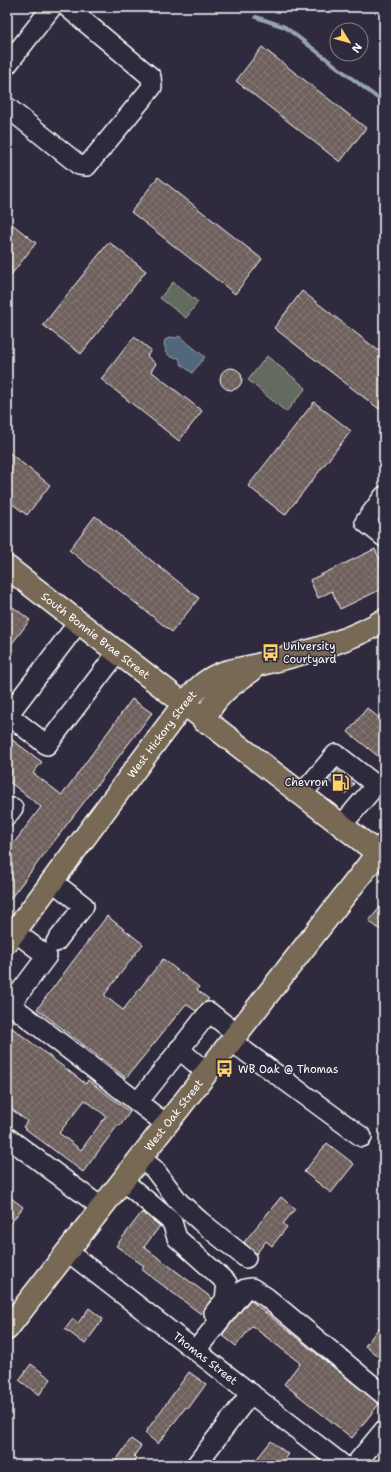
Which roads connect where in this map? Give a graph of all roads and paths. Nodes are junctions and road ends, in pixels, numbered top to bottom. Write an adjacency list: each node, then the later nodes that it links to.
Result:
1 (52, 7): 3 (street)
2 (68, 7): 4 (street)
3 (7, 65)
4 (7, 107)
5 (383, 498): 6 (street)
6 (384, 537)
7 (8, 570): 8 (main road, South Bonnie Brae Street)
8 (78, 623): 10 (main road, South Bonnie Brae Street); 10 (street)
9 (383, 623): 11 (main road, West Hickory Street)
10 (117, 653): 12 (main road, South Bonnie Brae Street)
11 (261, 665): 12 (main road, West Hickory Street); 13 (main road)
12 (183, 705): 13 (main road, South Bonnie Brae Street); 18 (main road, West Hickory Street)
13 (204, 721): 15 (main road, South Bonnie Brae Street)
14 (380, 786): 15 (street); 16 (street)
15 (301, 795): 16 (main road, South Bonnie Brae Street)
16 (341, 826): 17 (main road, South Bonnie Brae Street)
17 (382, 853): 22 (main road, West Oak Street)
18 (52, 881): 19 (main road, West Hickory Street); 20 (street)
19 (11, 937): 21 (street)
20 (56, 942)
21 (12, 999): 25 (street)
22 (234, 1038): 23 (street); 24 (main road, West Oak Street); 27 (street)
23 (179, 1050): 24 (street); 25 (street)
24 (207, 1073): 26 (main road, West Oak Street)
25 (138, 1102): 26 (street)
26 (166, 1124): 29 (main road, West Oak Street)
27 (362, 1137)
28 (7, 1138): 31 (street)
29 (140, 1158): 30 (main road, West Oak Street); 33 (street)
30 (122, 1180): 31 (main road, West Oak Street); 35 (street)
31 (101, 1207): 32 (main road, West Oak Street)
32 (67, 1251): 34 (main road, West Oak Street); 35 (street, Thomas Street)
33 (246, 1258)
34 (7, 1329)
35 (192, 1347): 36 (street, Thomas Street); 37 (street)
36 (251, 1392): 39 (street); 40 (street, Thomas Street)
37 (384, 1395)
38 (384, 1430): 41 (street)
39 (196, 1465)
40 (344, 1465)
41 (355, 1465)

